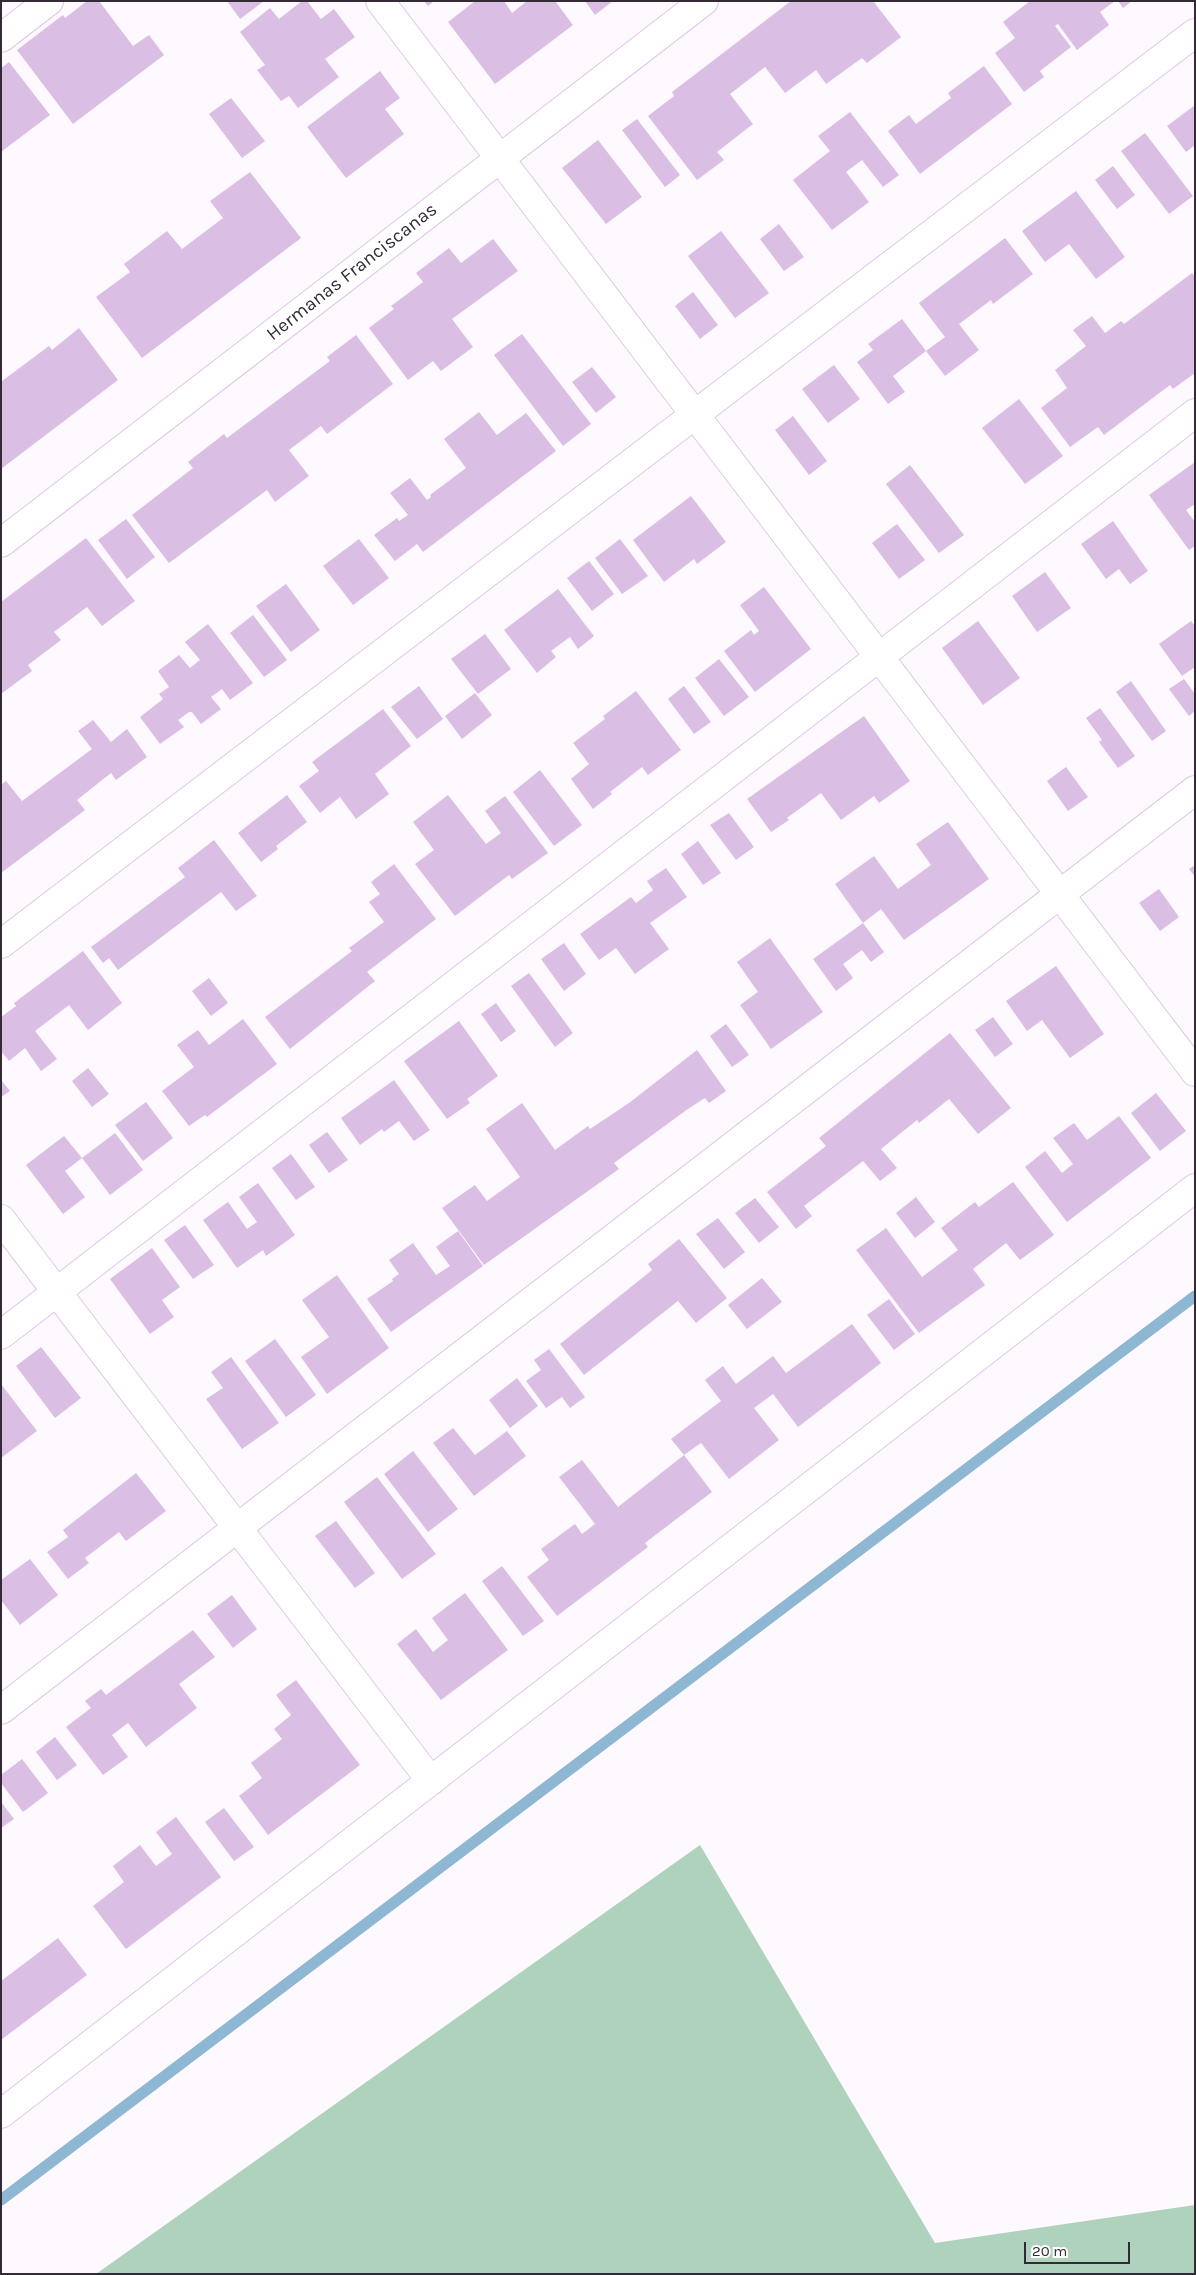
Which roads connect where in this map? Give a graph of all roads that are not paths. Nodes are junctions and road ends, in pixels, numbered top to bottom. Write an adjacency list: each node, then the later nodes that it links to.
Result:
1 (49, 1): 5 (street)
2 (380, 1): 6 (street)
3 (704, 1): 6 (street, Hermanas Franciscanas)
4 (1195, 33): 8 (street)
5 (1, 38)
6 (500, 159): 8 (street); 9 (street, Hermanas Franciscanas)
7 (1195, 413): 10 (street)
8 (695, 415): 10 (street); 13 (street)
9 (1, 543)
10 (879, 657): 12 (street); 17 (street)
11 (1195, 790): 12 (street)
12 (1059, 894): 14 (street); 19 (street)
13 (1, 944)
14 (1195, 1072)
15 (1195, 1188): 21 (street)
16 (1, 1219): 17 (street)
17 (57, 1292): 18 (street); 19 (street)
18 (1, 1335)
19 (237, 1527): 20 (street); 21 (street)
20 (1, 1710)
21 (431, 1781): 22 (street)
22 (1, 2114)

